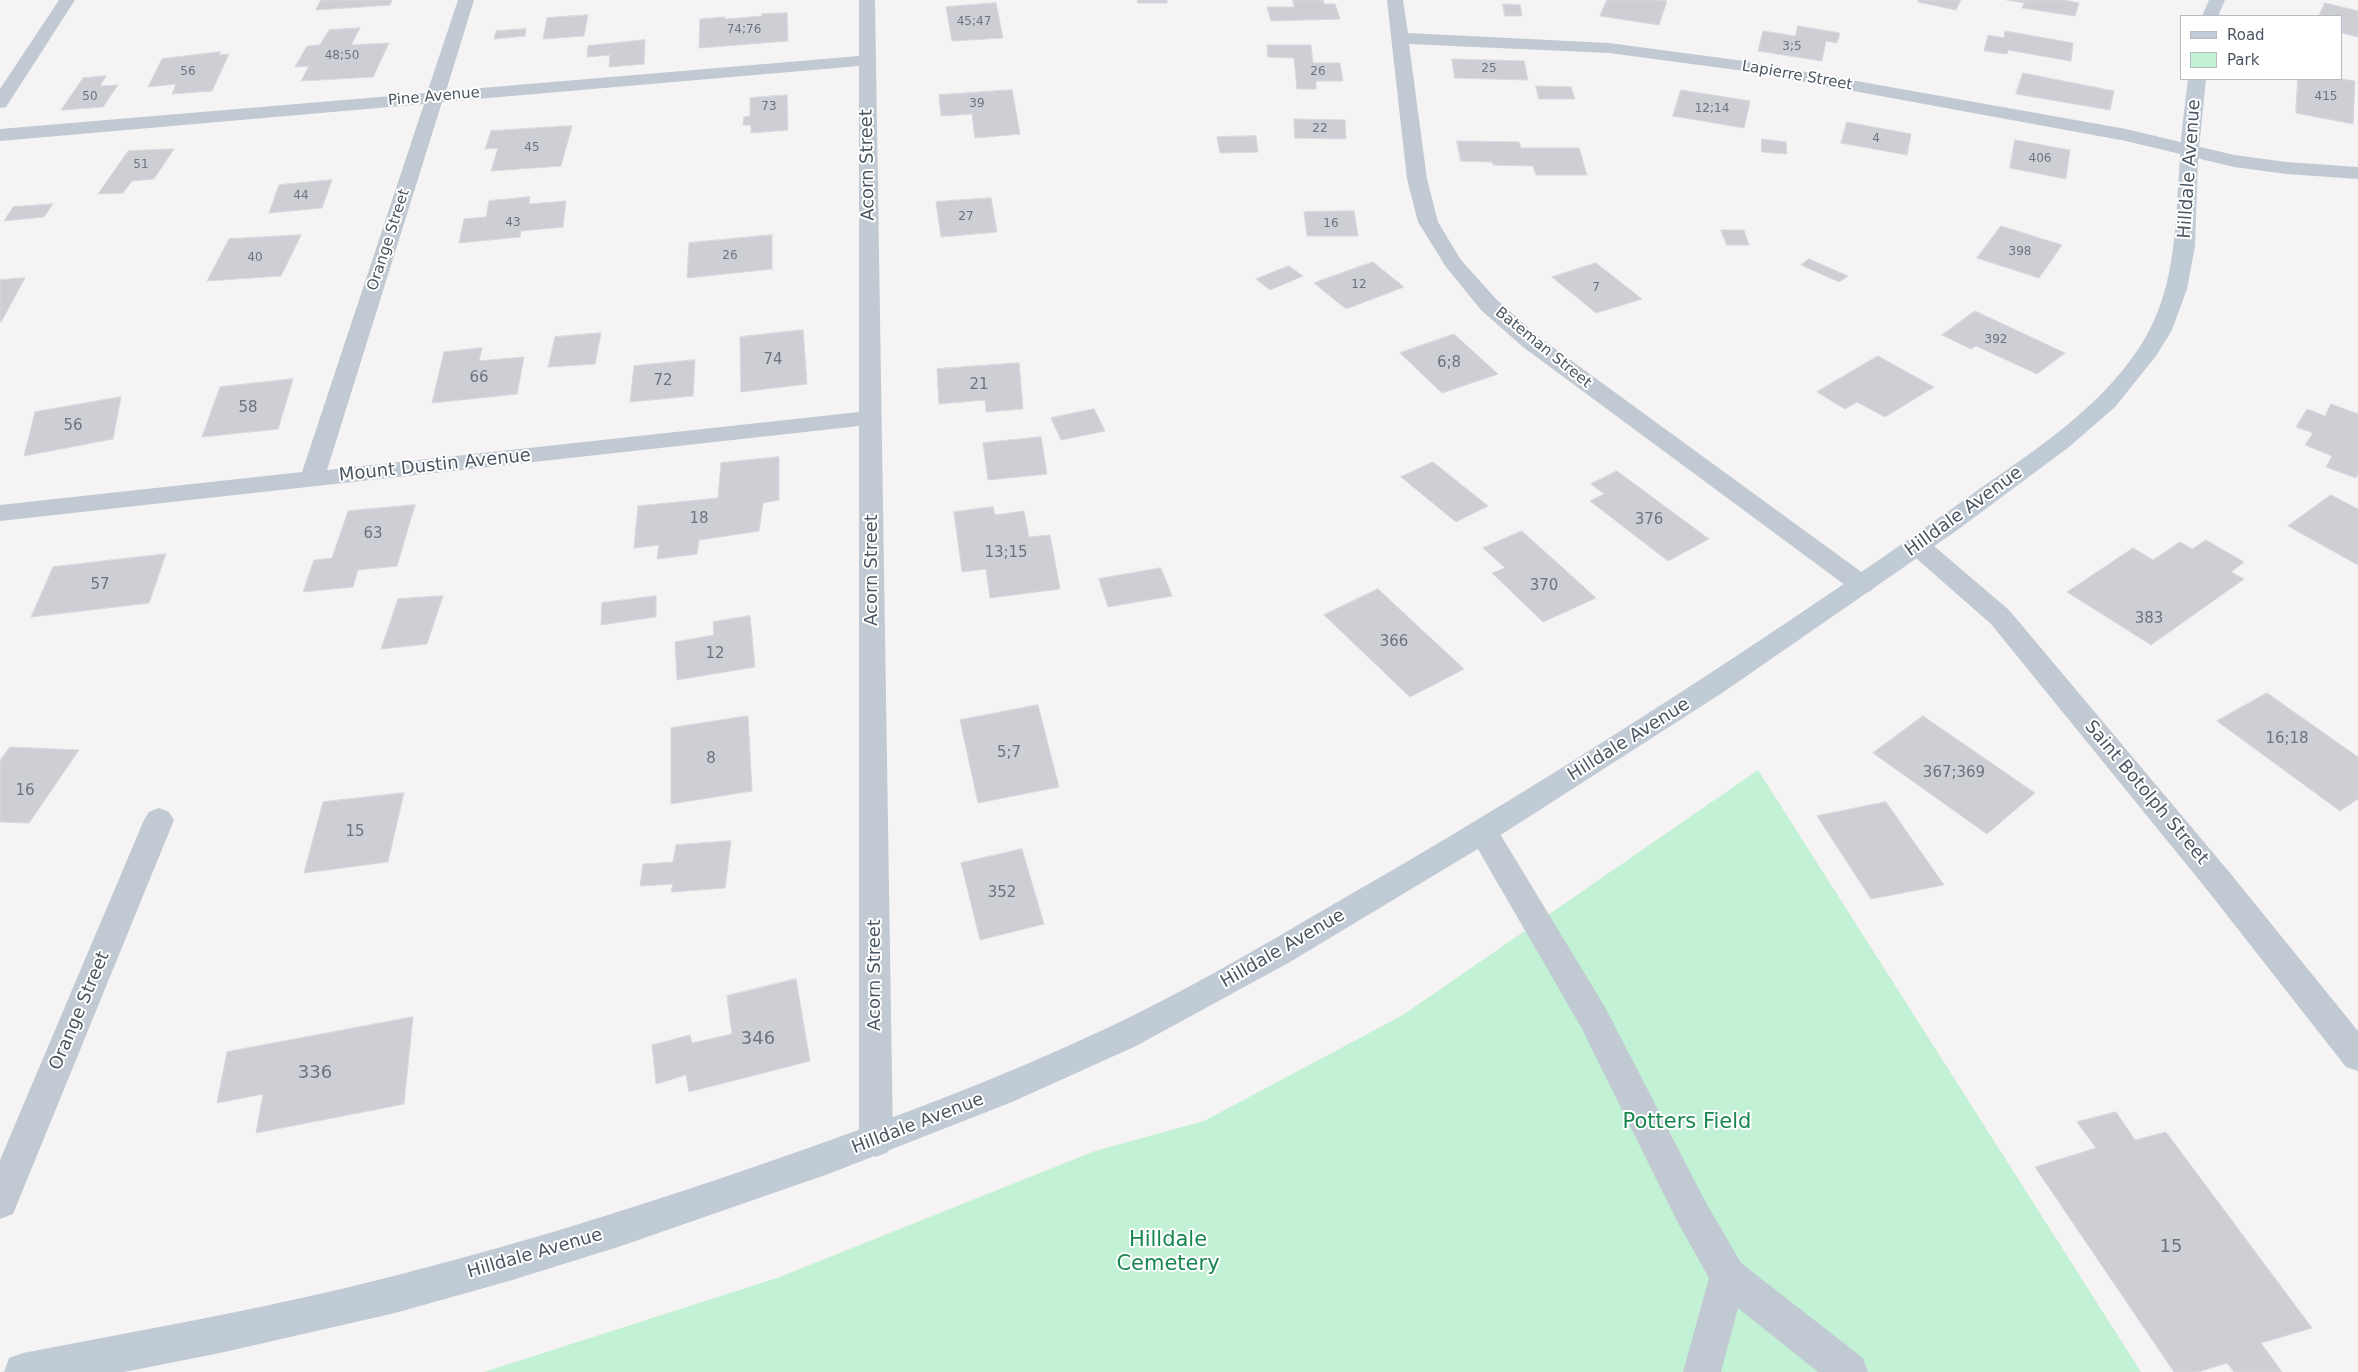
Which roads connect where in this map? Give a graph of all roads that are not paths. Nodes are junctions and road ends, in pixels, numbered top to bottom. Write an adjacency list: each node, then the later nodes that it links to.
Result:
1 (67, 0): 11 (street)
2 (466, 0): 10 (street, Orange Street)
3 (867, 0): 8 (street, Acorn Street)
4 (1395, 0): 7 (street, Bateman Street)
5 (2217, 0): 6 (main road)
6 (2210, 15)
7 (1400, 38): 13 (street, Lapierre Street); 19 (street, Bateman Street)
8 (867, 60): 10 (street, Pine Avenue); 15 (street, Acorn Street)
9 (2197, 80): 13 (main road, Hilldale Avenue)
10 (434, 97): 12 (street, Pine Avenue); 16 (street, Orange Street)
11 (0, 103)
12 (0, 135)
13 (2190, 150): 14 (street, Lapierre Street); 18 (main road, Hilldale Avenue)
14 (2358, 173)
15 (870, 418): 16 (street, Mount Dustin Avenue); 23 (street, Acorn Street)
16 (312, 479): 17 (street, Mount Dustin Avenue)
17 (0, 513)
18 (1918, 546): 19 (main road, Hilldale Avenue); 22 (street, Saint Botolph Street)
19 (1862, 585): 21 (main road, Hilldale Avenue)
20 (159, 820): 24 (street, Orange Street)
21 (1483, 832): 23 (main road, Hilldale Avenue); 25 (street)
22 (2358, 1056)
23 (876, 1141): 26 (main road, Hilldale Avenue)
24 (0, 1202)
25 (1728, 1276): 27 (street); 28 (street)
26 (22, 1372)
27 (1702, 1372)
28 (1848, 1372)

